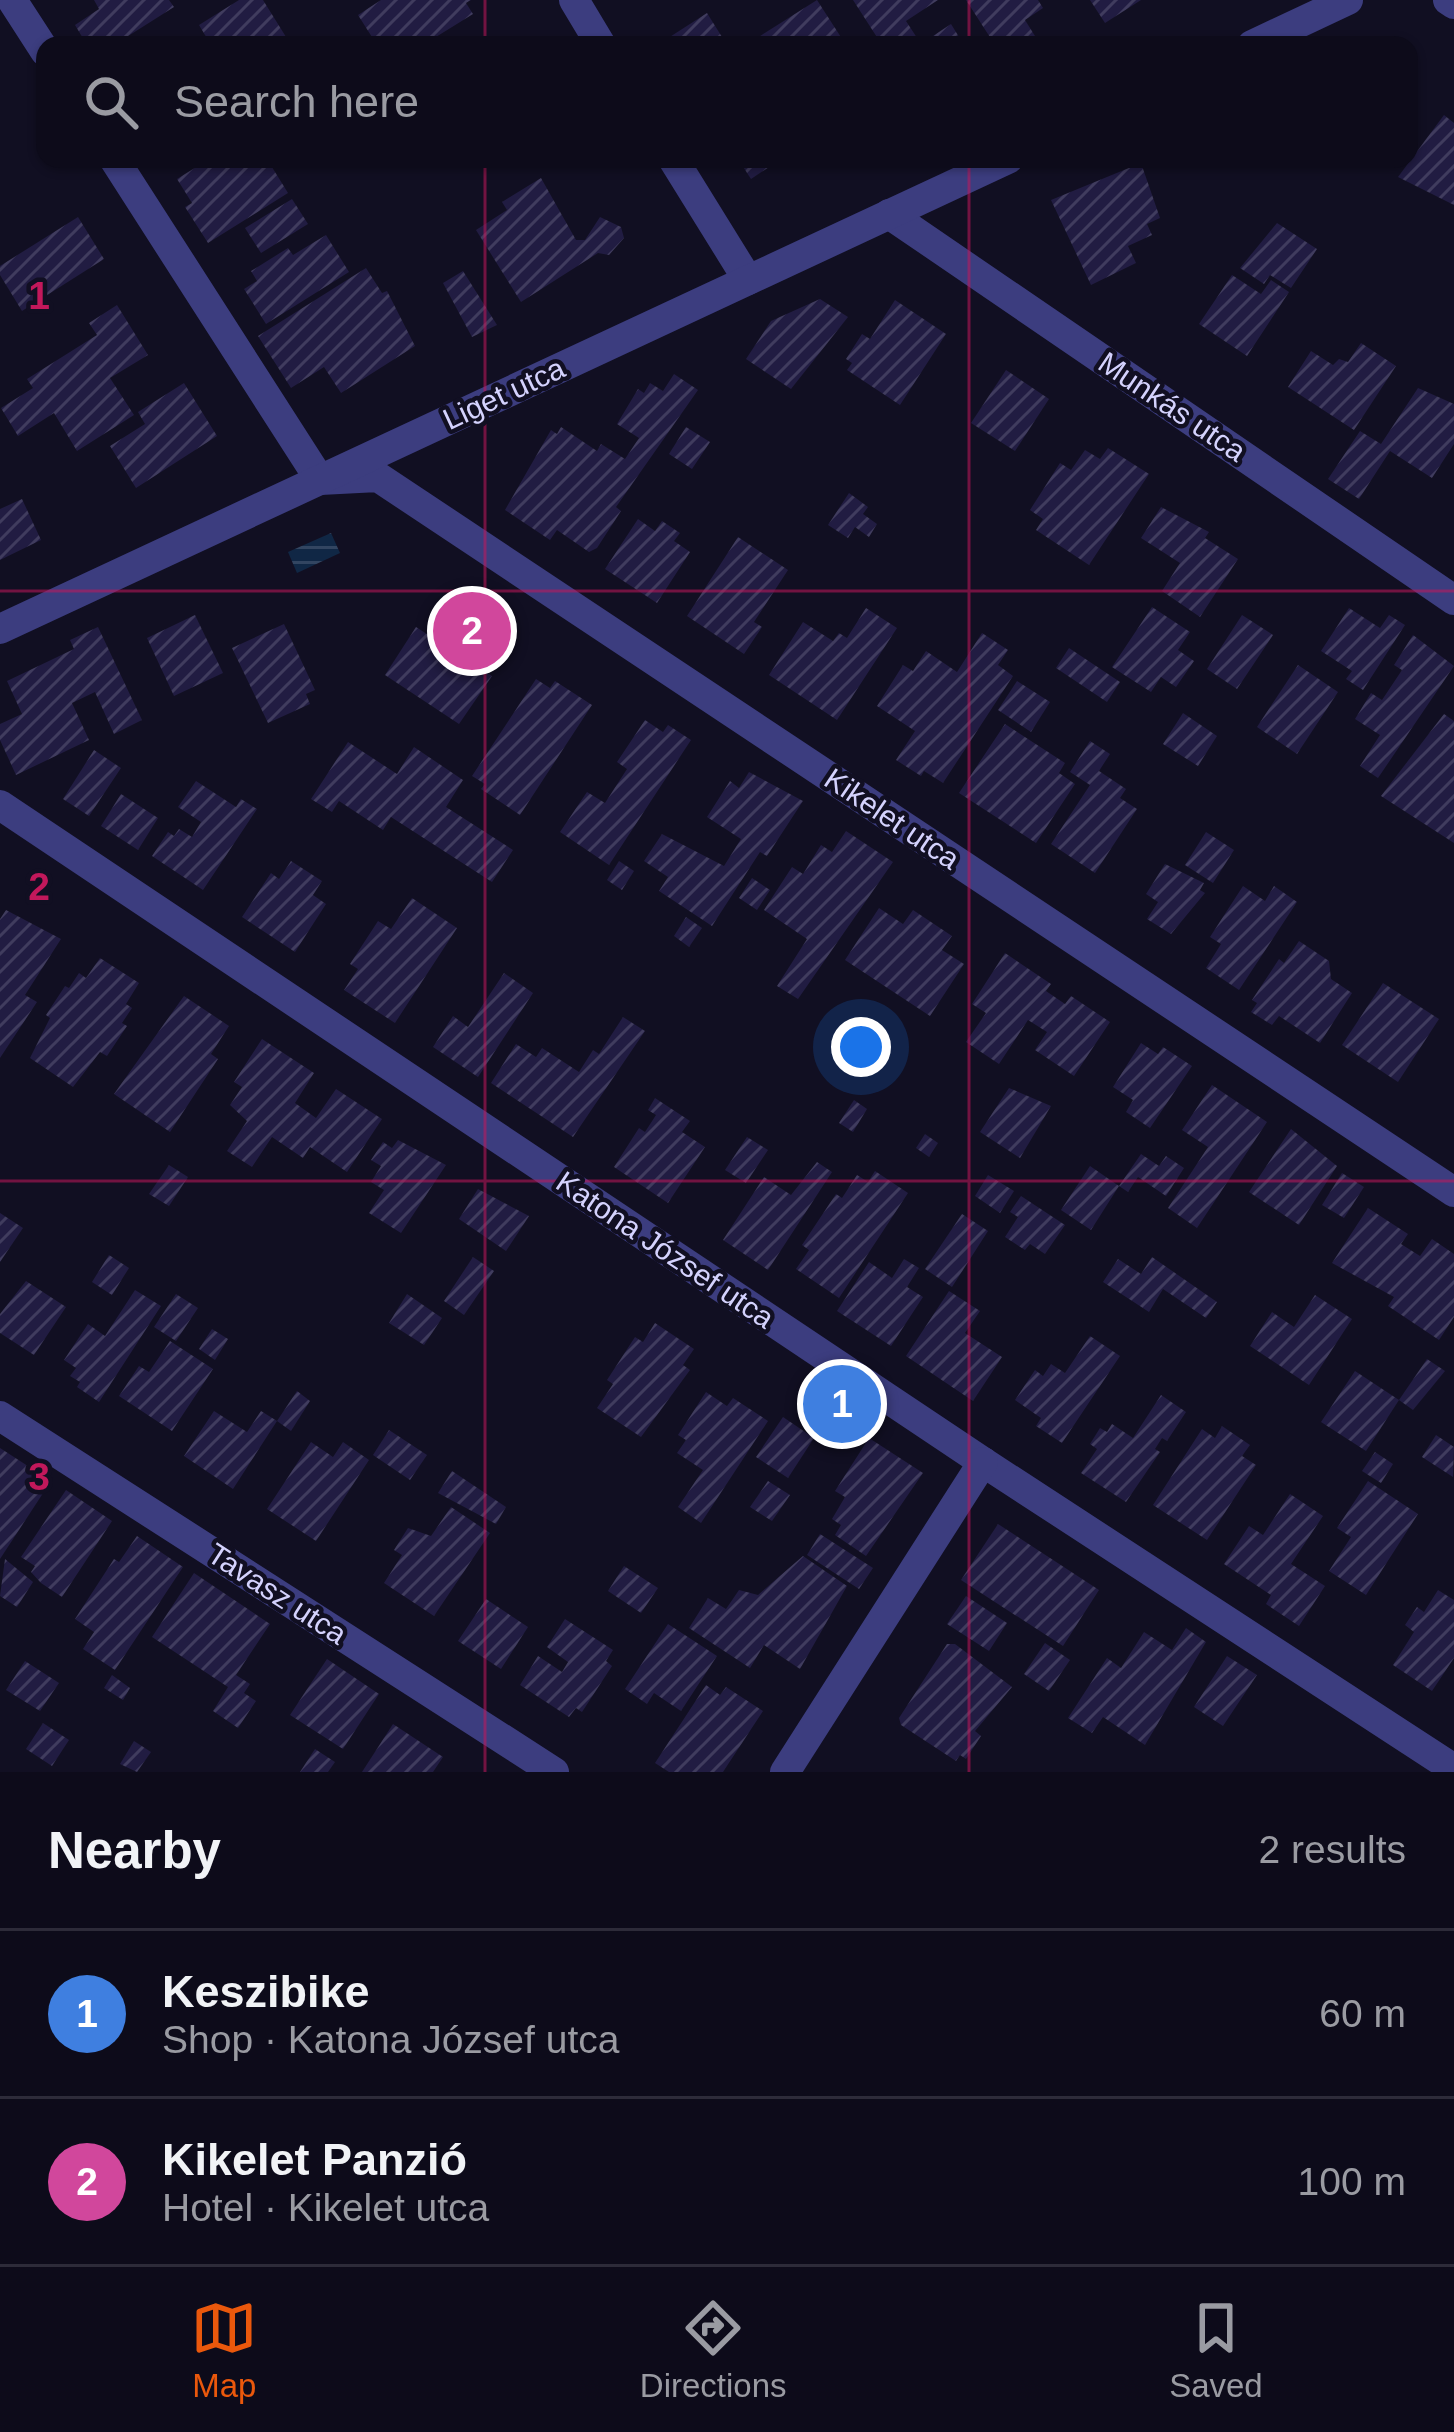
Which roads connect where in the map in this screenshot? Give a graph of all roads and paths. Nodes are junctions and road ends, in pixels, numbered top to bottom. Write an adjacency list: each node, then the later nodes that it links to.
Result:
1 (12, 0): 6 (street)
2 (574, 0): 4 (street)
3 (1348, 0): 5 (street)
4 (596, 36)
5 (1271, 36)
6 (36, 37)
7 (120, 168): 12 (street)
8 (679, 168): 11 (street)
9 (989, 168): 10 (street, Liget utca)
10 (889, 214): 11 (street, Liget utca); 13 (street, Munkás utca)
11 (748, 280): 12 (street, Liget utca)
12 (320, 480): 14 (street, Liget utca); 16 (street, Kikelet utca)
13 (1454, 600)
14 (0, 629)
15 (0, 805): 18 (street, Katona József utca)
16 (1454, 1192)
17 (0, 1416): 20 (street, Tavasz utca)
18 (983, 1462): 19 (street, Katona József utca); 21 (street)
19 (1454, 1769)
20 (554, 1772)
21 (785, 1772)

